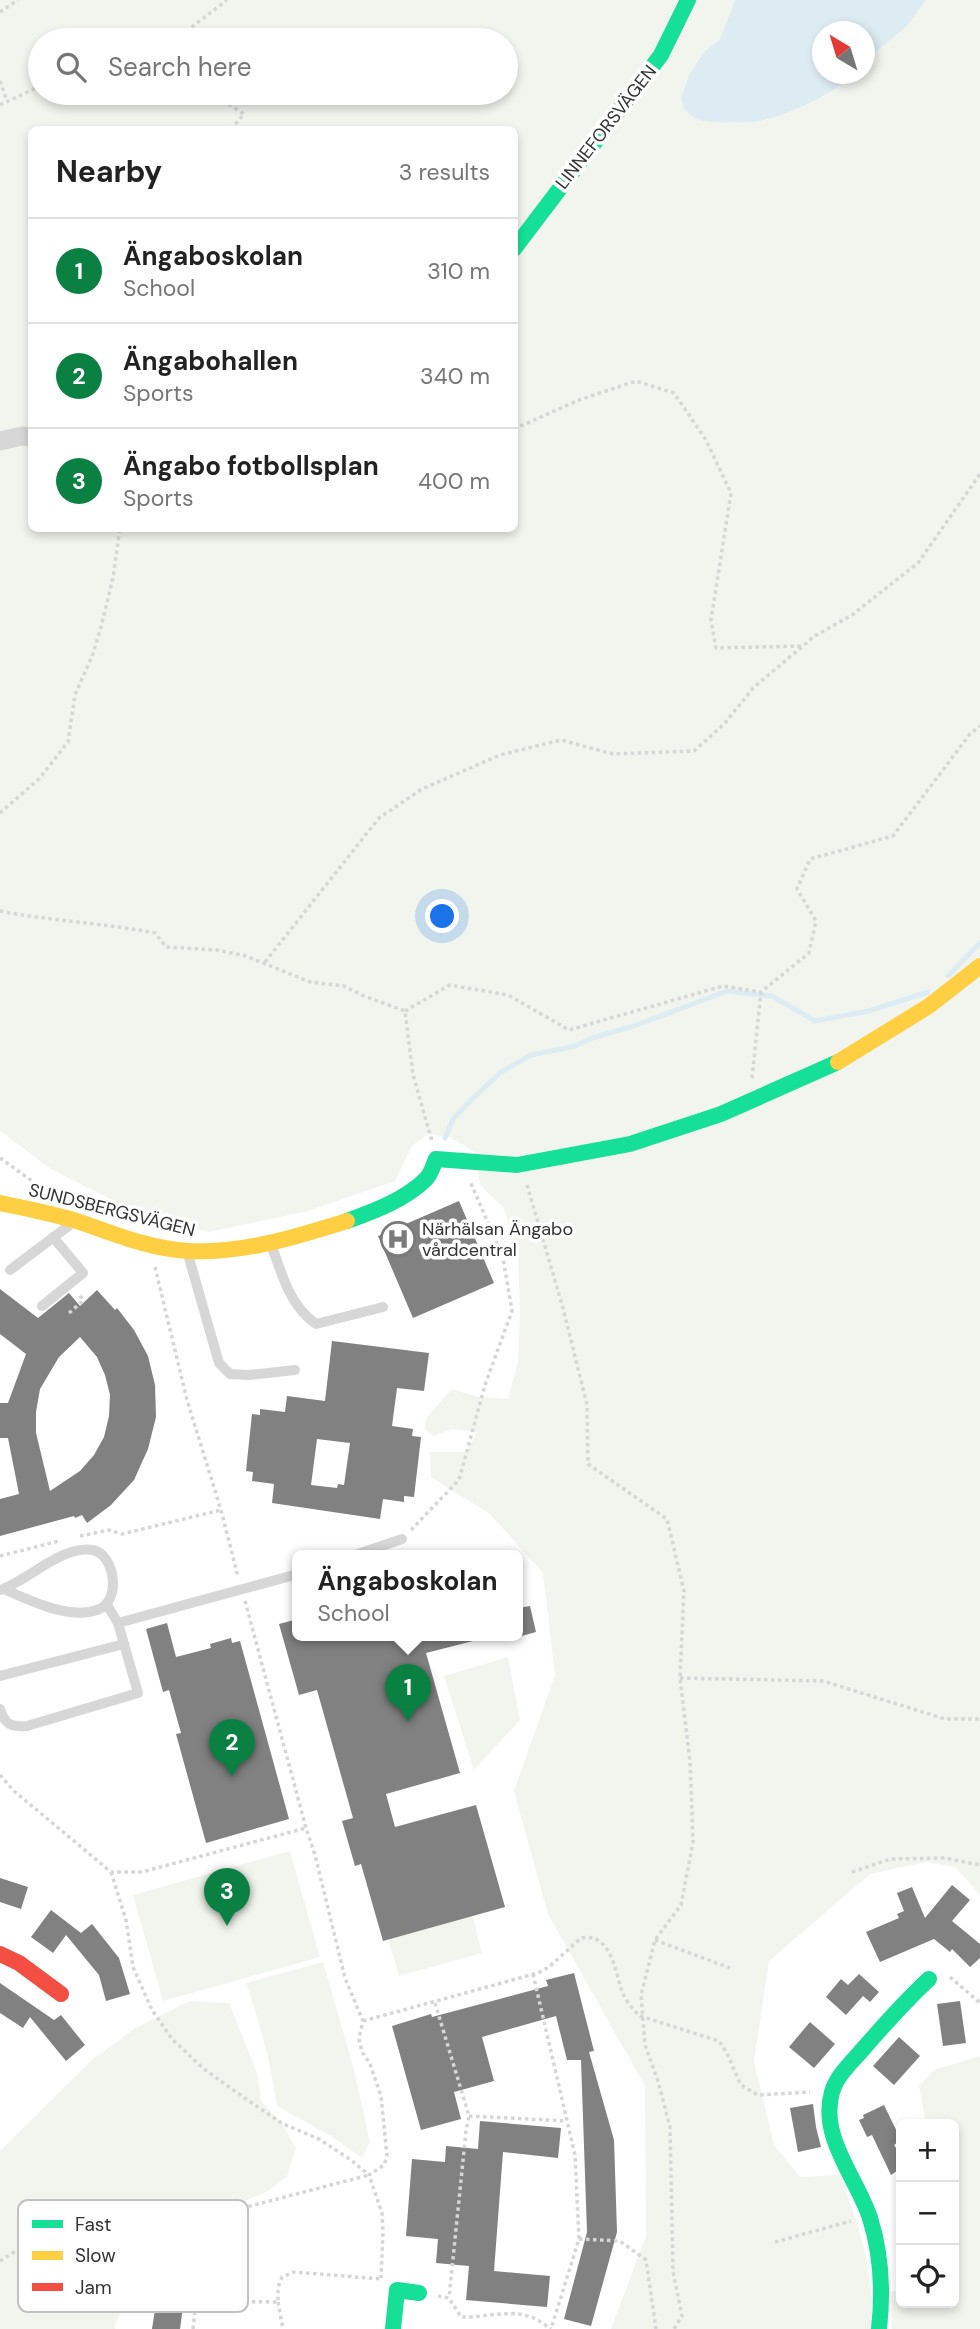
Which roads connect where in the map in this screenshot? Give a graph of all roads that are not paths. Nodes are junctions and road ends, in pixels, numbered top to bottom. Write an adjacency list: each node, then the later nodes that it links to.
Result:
1 (688, 0): 2 (street, LINNEFORSVÄGEN)
2 (518, 243)
3 (28, 437): 4 (street)
4 (0, 441)
5 (980, 966): 9 (street, SUNDSBERGSVÄGEN)
6 (0, 1203): 7 (street, SUNDSBERGSVÄGEN)
7 (75, 1221): 8 (lane); 10 (street, SUNDSBERGSVÄGEN)
8 (53, 1237): 11 (lane); 12 (lane)
9 (271, 1244): 10 (street, SUNDSBERGSVÄGEN); 13 (lane)
10 (187, 1251): 14 (lane)
11 (10, 1270)
12 (42, 1306)
13 (383, 1307)
14 (295, 1370)
15 (402, 1539): 16 (lane)
16 (370, 1550)
17 (292, 1577): 20 (lane)
18 (2, 1590): 19 (lane); 19 (lane)
19 (107, 1605): 20 (lane)
20 (118, 1623): 21 (lane)
21 (124, 1644): 22 (lane); 23 (lane)
22 (0, 1676)
23 (0, 1709)
24 (0, 1954): 26 (street)
25 (936, 1975): 29 (street)
26 (61, 1994)
27 (419, 2293): 28 (street)
28 (393, 2329)
29 (878, 2329)

